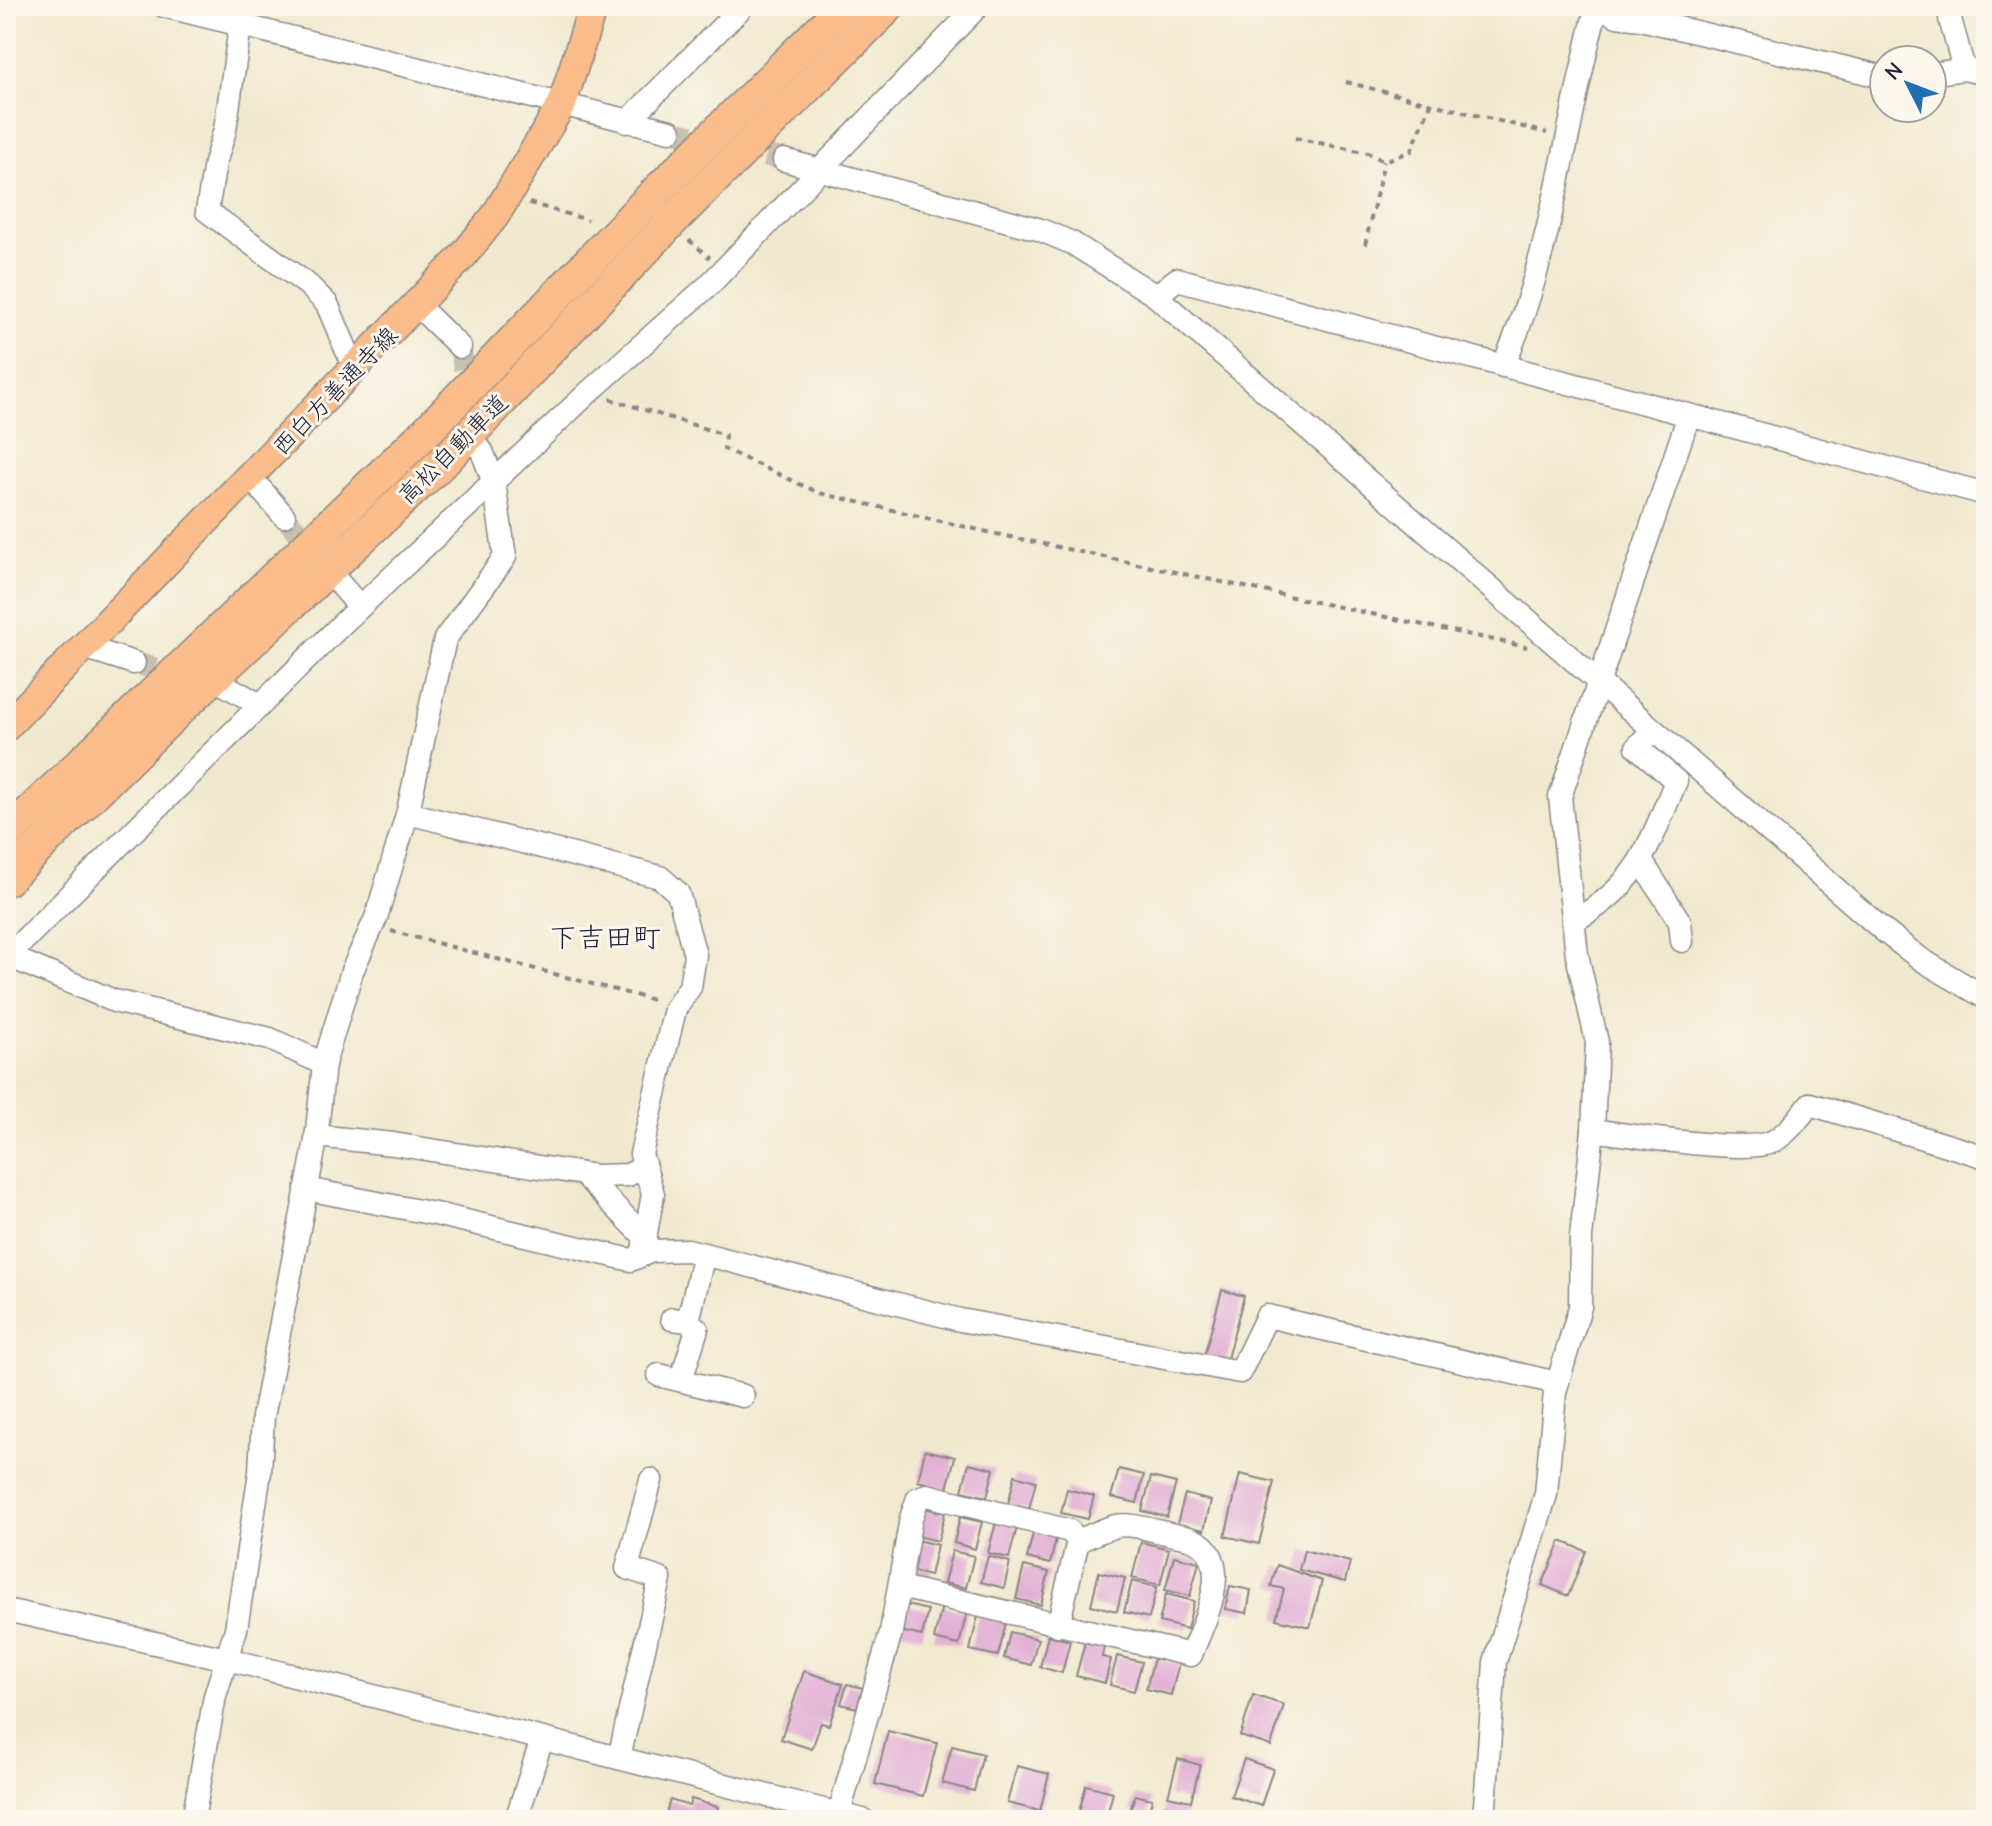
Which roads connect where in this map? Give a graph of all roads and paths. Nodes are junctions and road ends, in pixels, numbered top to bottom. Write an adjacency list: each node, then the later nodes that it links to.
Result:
1 (164, 6): 9 (street)
2 (593, 6): 14 (main road, 西白方善通寺線)
3 (743, 6): 16 (street)
4 (844, 6): 51 (highway, 高松自動車道)
5 (889, 6): 53 (highway, 高松自動車道)
6 (978, 6): 22 (street)
7 (1597, 6): 11 (street); 18 (street)
8 (1953, 6): 10 (street)
9 (240, 16): 14 (street); 32 (street)
10 (1975, 72): 12 (street)
11 (1868, 73)
12 (1948, 73)
13 (1346, 82): 15 (path)
14 (562, 104): 16 (street); 23 (main road, 西白方善通寺線)
15 (1431, 104): 18 (path); 21 (path)
16 (627, 122): 17 (street)
17 (670, 131)
18 (1565, 137): 31 (street)
19 (1295, 138): 21 (path)
20 (784, 160): 22 (street)
21 (1384, 161): 26 (path)
22 (820, 171): 27 (street); 28 (street)
23 (507, 196): 24 (path); 29 (main road, 西白方善通寺線)
24 (588, 220)
25 (687, 239): 27 (path)
26 (1365, 245)
27 (723, 270): 33 (street)
28 (1156, 296): 31 (street); 45 (street)
29 (418, 306): 30 (street); 32 (main road, 西白方善通寺線)
30 (460, 347)
31 (1503, 366): 34 (street)
32 (355, 370): 36 (main road, 西白方善通寺線)
33 (589, 392): 37 (street); 43 (path)
34 (1688, 418): 38 (street); 45 (street)
35 (482, 451): 37 (street)
36 (250, 477): 39 (street); 42 (main road, 西白方善通寺線)
37 (494, 483): 41 (street); 50 (street)
38 (1986, 494)
39 (284, 516)
40 (333, 576): 41 (street)
41 (360, 607): 47 (street)
42 (84, 647): 44 (street); 48 (main road, 西白方善通寺線)
43 (1536, 649)
44 (134, 663)
45 (1598, 683): 49 (street); 54 (street)
46 (225, 685): 47 (street)
47 (260, 705): 57 (street)
48 (6, 727)
49 (1652, 731): 52 (street); 58 (street)
50 (408, 813): 55 (street); 59 (street)
51 (6, 835)
52 (1642, 862): 54 (street); 56 (street)
53 (6, 880)
54 (1573, 921): 61 (street)
55 (373, 926): 59 (path); 60 (street)
56 (1682, 941)
57 (7, 956): 60 (street)
58 (1986, 998)
59 (677, 1006): 64 (street)
60 (324, 1064): 62 (street)
61 (1593, 1130): 63 (street); 69 (street)
62 (316, 1136): 65 (street); 66 (street)
63 (1986, 1157)
64 (644, 1167): 65 (street); 67 (street)
65 (584, 1175): 67 (street)
66 (306, 1189): 67 (street); 76 (street)
67 (644, 1247): 68 (street)
68 (704, 1254): 69 (street); 70 (street)
69 (1557, 1383): 83 (street)
70 (743, 1396)
71 (651, 1480): 78 (street)
72 (1078, 1541): 73 (street); 75 (street); 75 (street)
73 (900, 1587): 75 (street); 79 (street)
74 (6, 1610): 76 (street)
75 (1058, 1625)
76 (227, 1659): 77 (street); 80 (street)
77 (542, 1739): 78 (street); 81 (street)
78 (619, 1758): 79 (street)
79 (837, 1817): 82 (street)
80 (193, 1820)
81 (516, 1820)
82 (863, 1820)
83 (1484, 1820)

